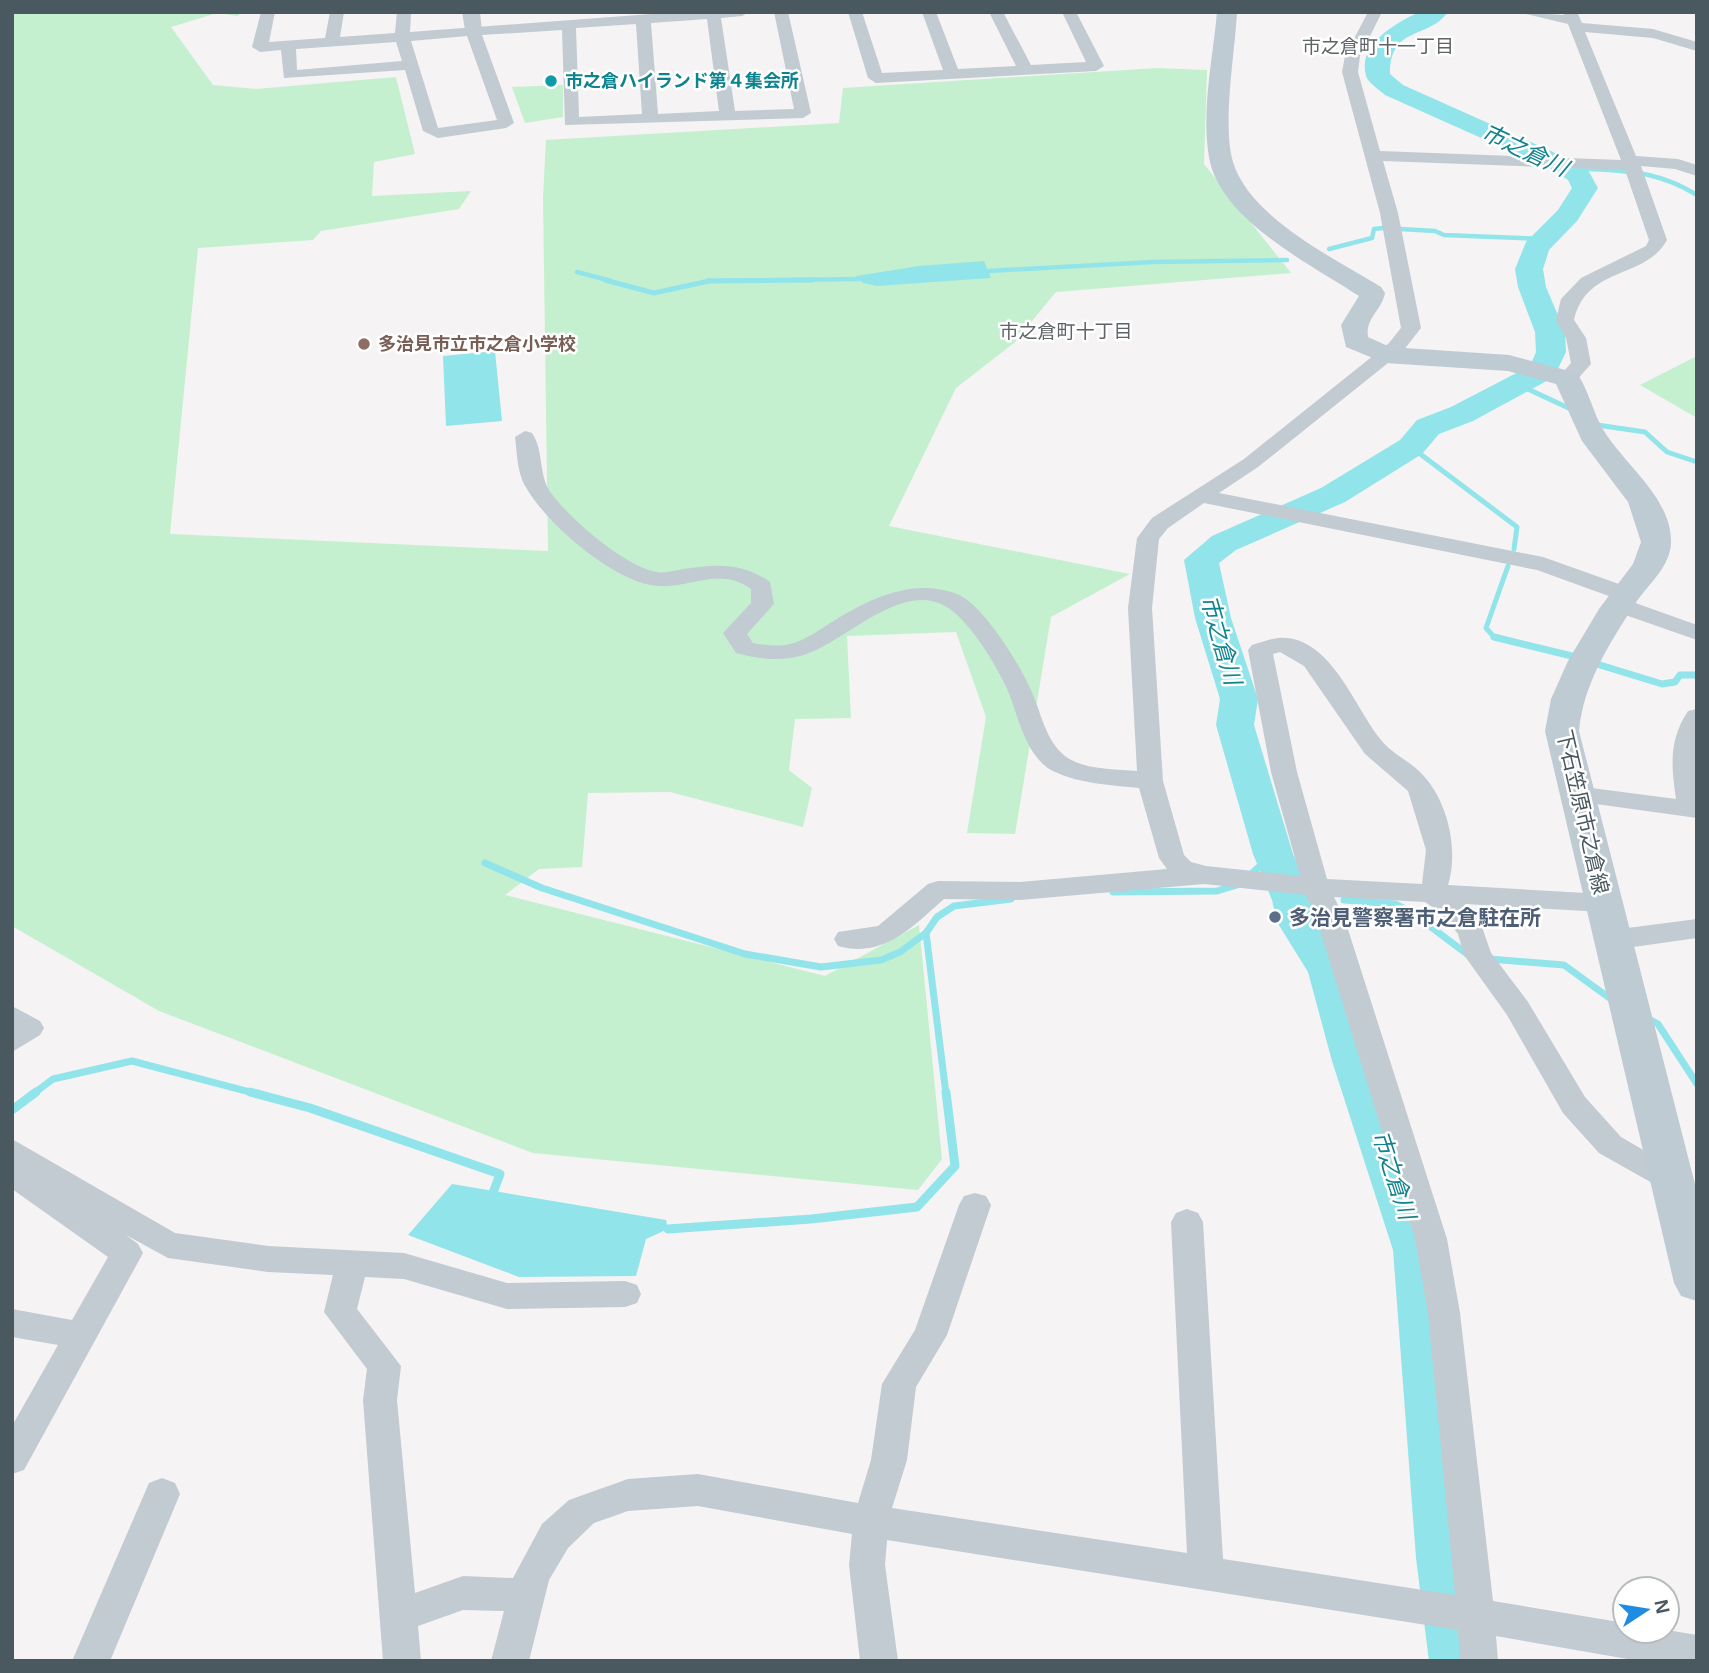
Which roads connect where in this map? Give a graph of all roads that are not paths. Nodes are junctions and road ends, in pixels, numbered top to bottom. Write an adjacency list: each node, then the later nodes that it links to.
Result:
1 (268, 12): 21 (street)
2 (337, 12): 20 (street)
3 (404, 12): 19 (street)
4 (471, 12): 18 (street)
5 (742, 12): 14 (street)
6 (781, 12): 26 (street)
7 (855, 12): 25 (street)
8 (929, 12): 25 (street)
9 (996, 12): 24 (street)
10 (1069, 12): 24 (street)
11 (1227, 12): 32 (main road)
12 (1376, 12): 28 (street)
13 (1525, 12): 16 (street)
14 (714, 13): 15 (street); 26 (street)
15 (643, 20): 17 (street); 27 (street)
16 (1573, 20): 22 (street); 30 (street)
17 (569, 25): 18 (street); 27 (street)
18 (473, 32): 19 (street); 23 (street)
19 (402, 37): 20 (street); 23 (street)
20 (332, 42): 21 (street)
21 (288, 45): 23 (street)
22 (1697, 47)
23 (412, 65)
24 (1026, 70): 25 (street)
25 (952, 74)
26 (728, 116): 27 (street)
27 (650, 119)
28 (1375, 156): 29 (street); 32 (street)
29 (1534, 161): 30 (street)
30 (1632, 168): 31 (street); 33 (street)
31 (1697, 171)
32 (1385, 355): 33 (main road); 35 (street)
33 (1562, 377): 36 (main road, 下石笠原市之倉線)
34 (525, 437): 39 (street)
35 (1200, 496): 36 (street); 39 (street)
36 (1622, 599): 37 (street); 40 (main road, 下石笠原市之倉線)
37 (1697, 633)
38 (1697, 716): 41 (street)
39 (1150, 780): 42 (street)
40 (1576, 794): 41 (street); 45 (main road, 下石笠原市之倉線)
41 (1694, 810)
42 (1218, 876): 43 (street); 47 (street)
43 (1317, 887): 44 (street); 44 (street); 67 (street)
44 (1432, 894): 45 (street); 49 (street)
45 (1603, 903): 48 (main road, 下石笠原市之倉線)
46 (1697, 928): 48 (street)
47 (848, 939)
48 (1612, 940): 54 (main road, 下石笠原市之倉線)
49 (1482, 960): 54 (street)
50 (12, 1016): 51 (street)
51 (12, 1041)
52 (12, 1151): 57 (street)
53 (12, 1173): 61 (street)
54 (1680, 1189): 58 (main road, 下石笠原市之倉線)
55 (975, 1205): 64 (street)
56 (1186, 1222): 65 (street)
57 (352, 1263): 59 (street); 68 (street)
58 (1697, 1283)
59 (625, 1294)
60 (12, 1323): 61 (street)
61 (82, 1335): 62 (street)
62 (13, 1458)
63 (162, 1494): 70 (street)
64 (872, 1520): 65 (street); 66 (street); 73 (street)
65 (1206, 1574): 67 (street)
66 (526, 1595): 68 (street); 72 (street)
67 (1475, 1615): 69 (street); 74 (street)
68 (397, 1616): 71 (street)
69 (1697, 1653)
70 (91, 1661)
71 (402, 1661)
72 (510, 1661)
73 (879, 1661)
74 (1479, 1661)

